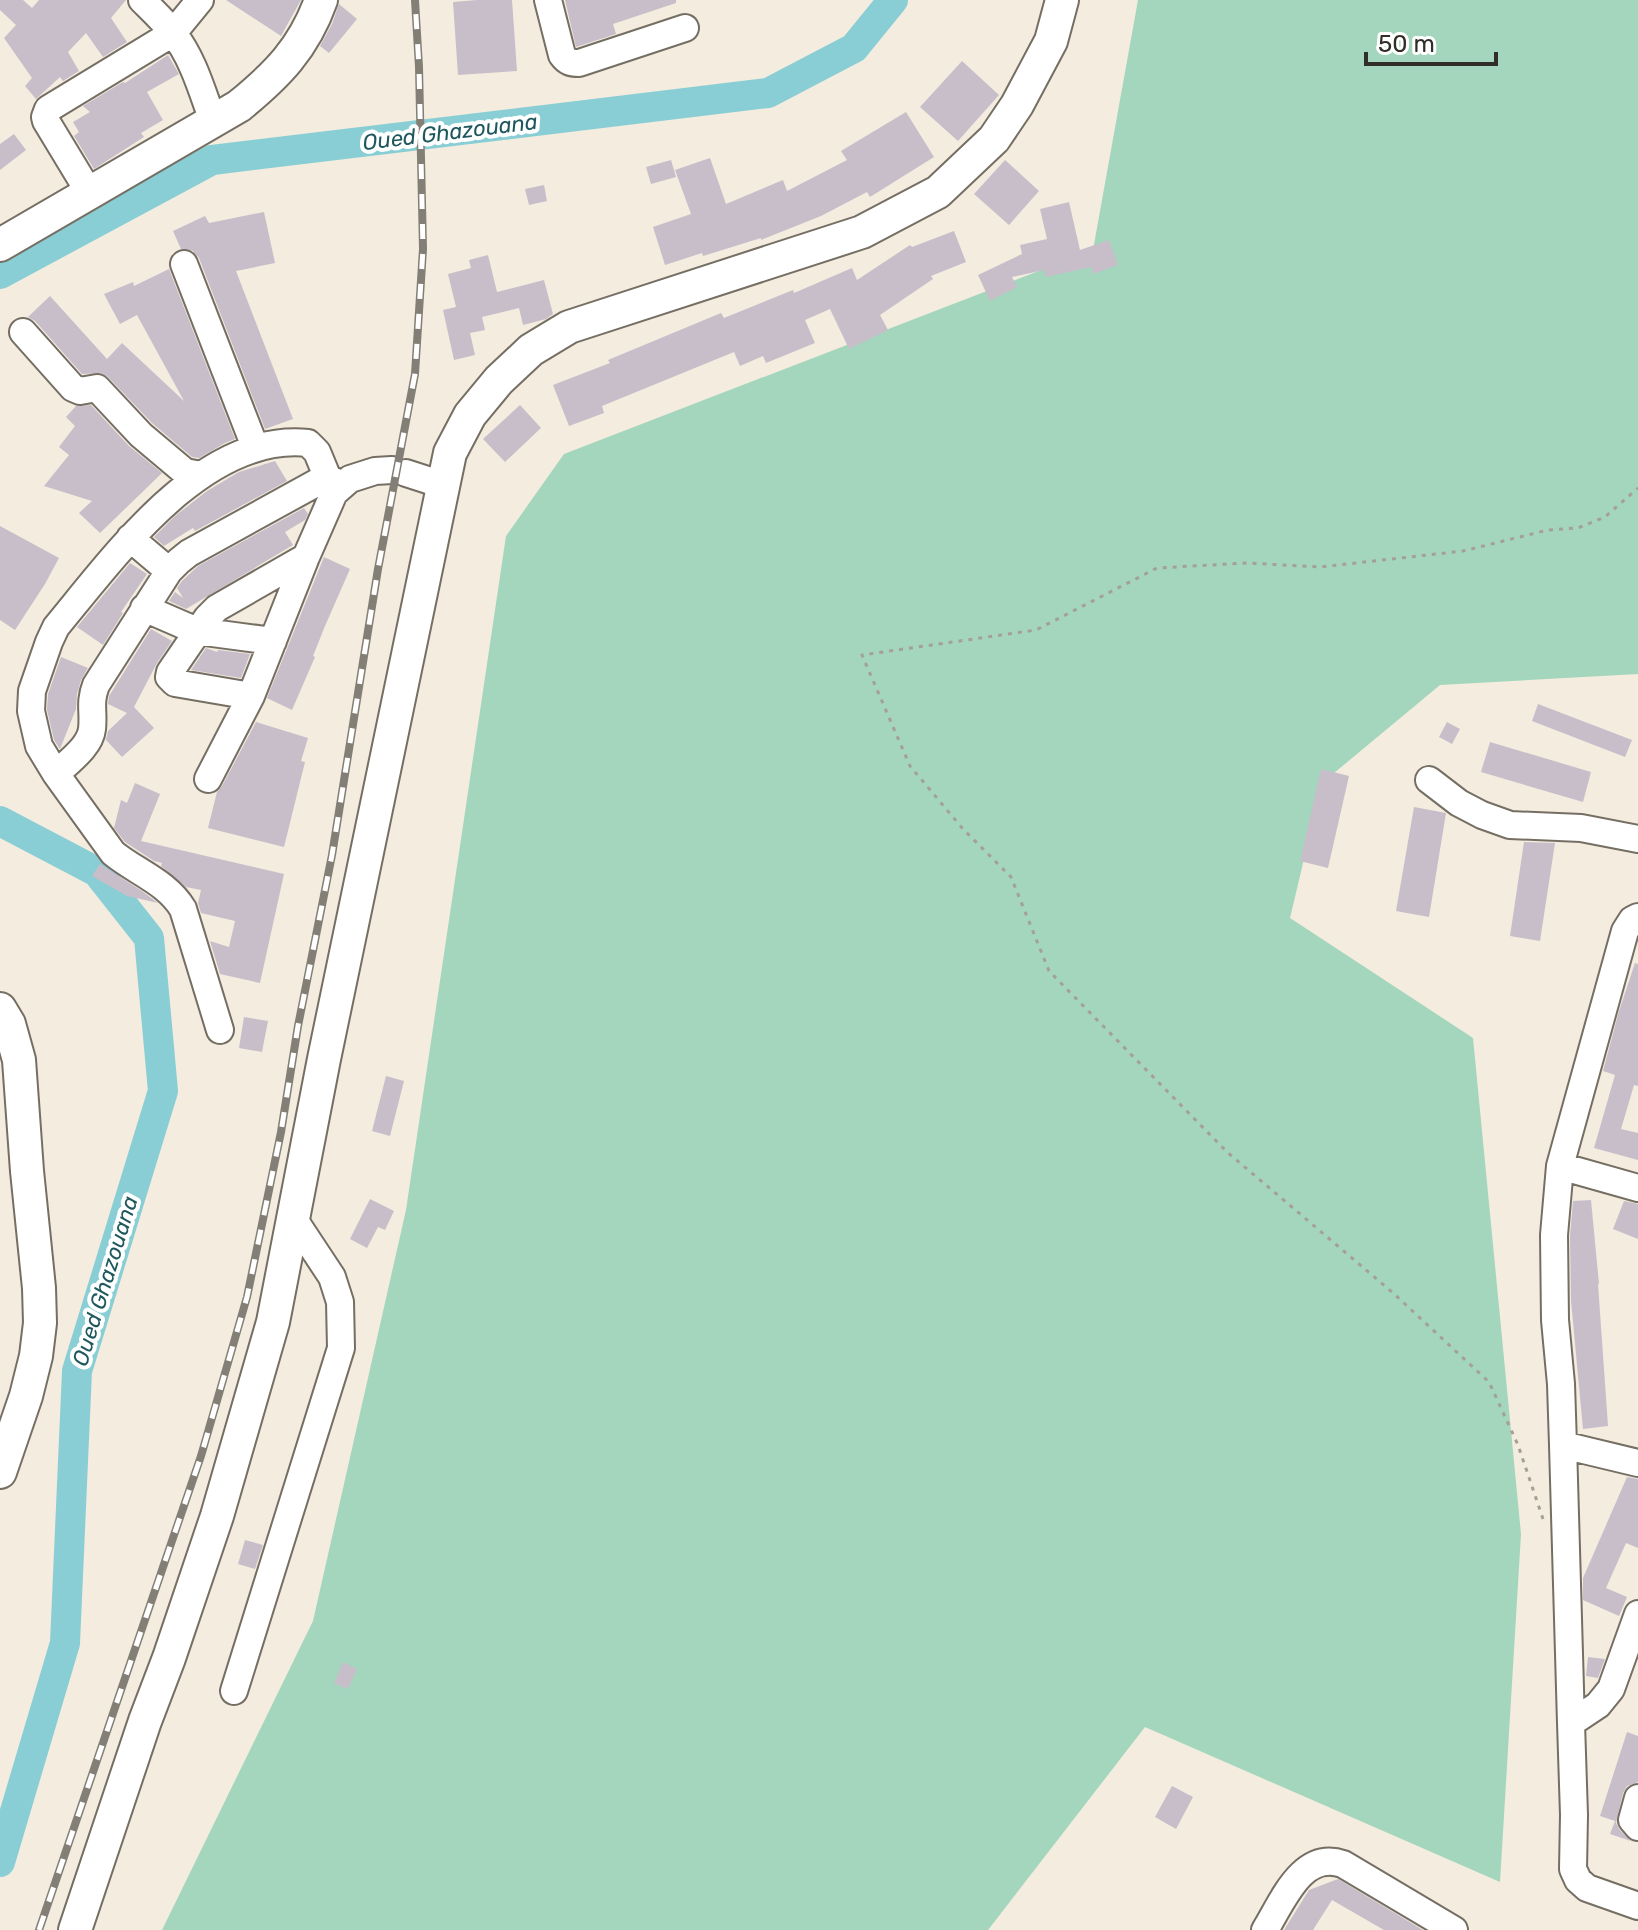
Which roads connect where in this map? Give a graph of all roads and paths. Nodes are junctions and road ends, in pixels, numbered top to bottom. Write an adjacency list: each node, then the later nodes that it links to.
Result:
1 (200, 0): 7 (street)
2 (321, 0): 8 (main road)
3 (548, 0): 6 (street)
4 (1062, 0): 16 (main road)
5 (143, 1): 7 (street)
6 (685, 28)
7 (173, 33): 8 (street); 9 (street)
8 (213, 121): 9 (main road)
9 (89, 192): 10 (main road)
10 (0, 245)
11 (184, 264): 13 (street)
12 (23, 332): 14 (street)
13 (255, 447): 14 (street); 15 (street)
14 (201, 475): 18 (street)
15 (334, 485): 16 (street); 19 (street); 20 (street)
16 (443, 485): 34 (main road)
17 (1638, 488): 38 (path)
18 (130, 538): 20 (street); 25 (street)
19 (306, 557): 22 (street); 23 (street)
20 (169, 571): 21 (street)
21 (144, 608): 22 (street); 25 (street)
22 (197, 631): 23 (street); 24 (street)
23 (273, 641): 24 (street)
24 (251, 696): 26 (street)
25 (56, 774): 31 (street)
26 (208, 779)
27 (1429, 780): 28 (street)
28 (1638, 839)
29 (1638, 917): 32 (street)
30 (0, 1009): 37 (main road)
31 (220, 1030)
32 (1560, 1166): 33 (street); 35 (street)
33 (1638, 1188)
34 (293, 1218): 40 (street); 46 (main road)
35 (1563, 1445): 36 (street); 41 (street)
36 (1638, 1463)
37 (0, 1472)
38 (1544, 1520)
39 (1638, 1614): 41 (street)
40 (234, 1691)
41 (1571, 1723): 44 (street)
42 (1638, 1798): 43 (street)
43 (1638, 1827)
44 (1637, 1902)
45 (1424, 1922): 47 (street); 48 (street)
46 (75, 1930)
47 (1265, 1930)
48 (1454, 1930)

